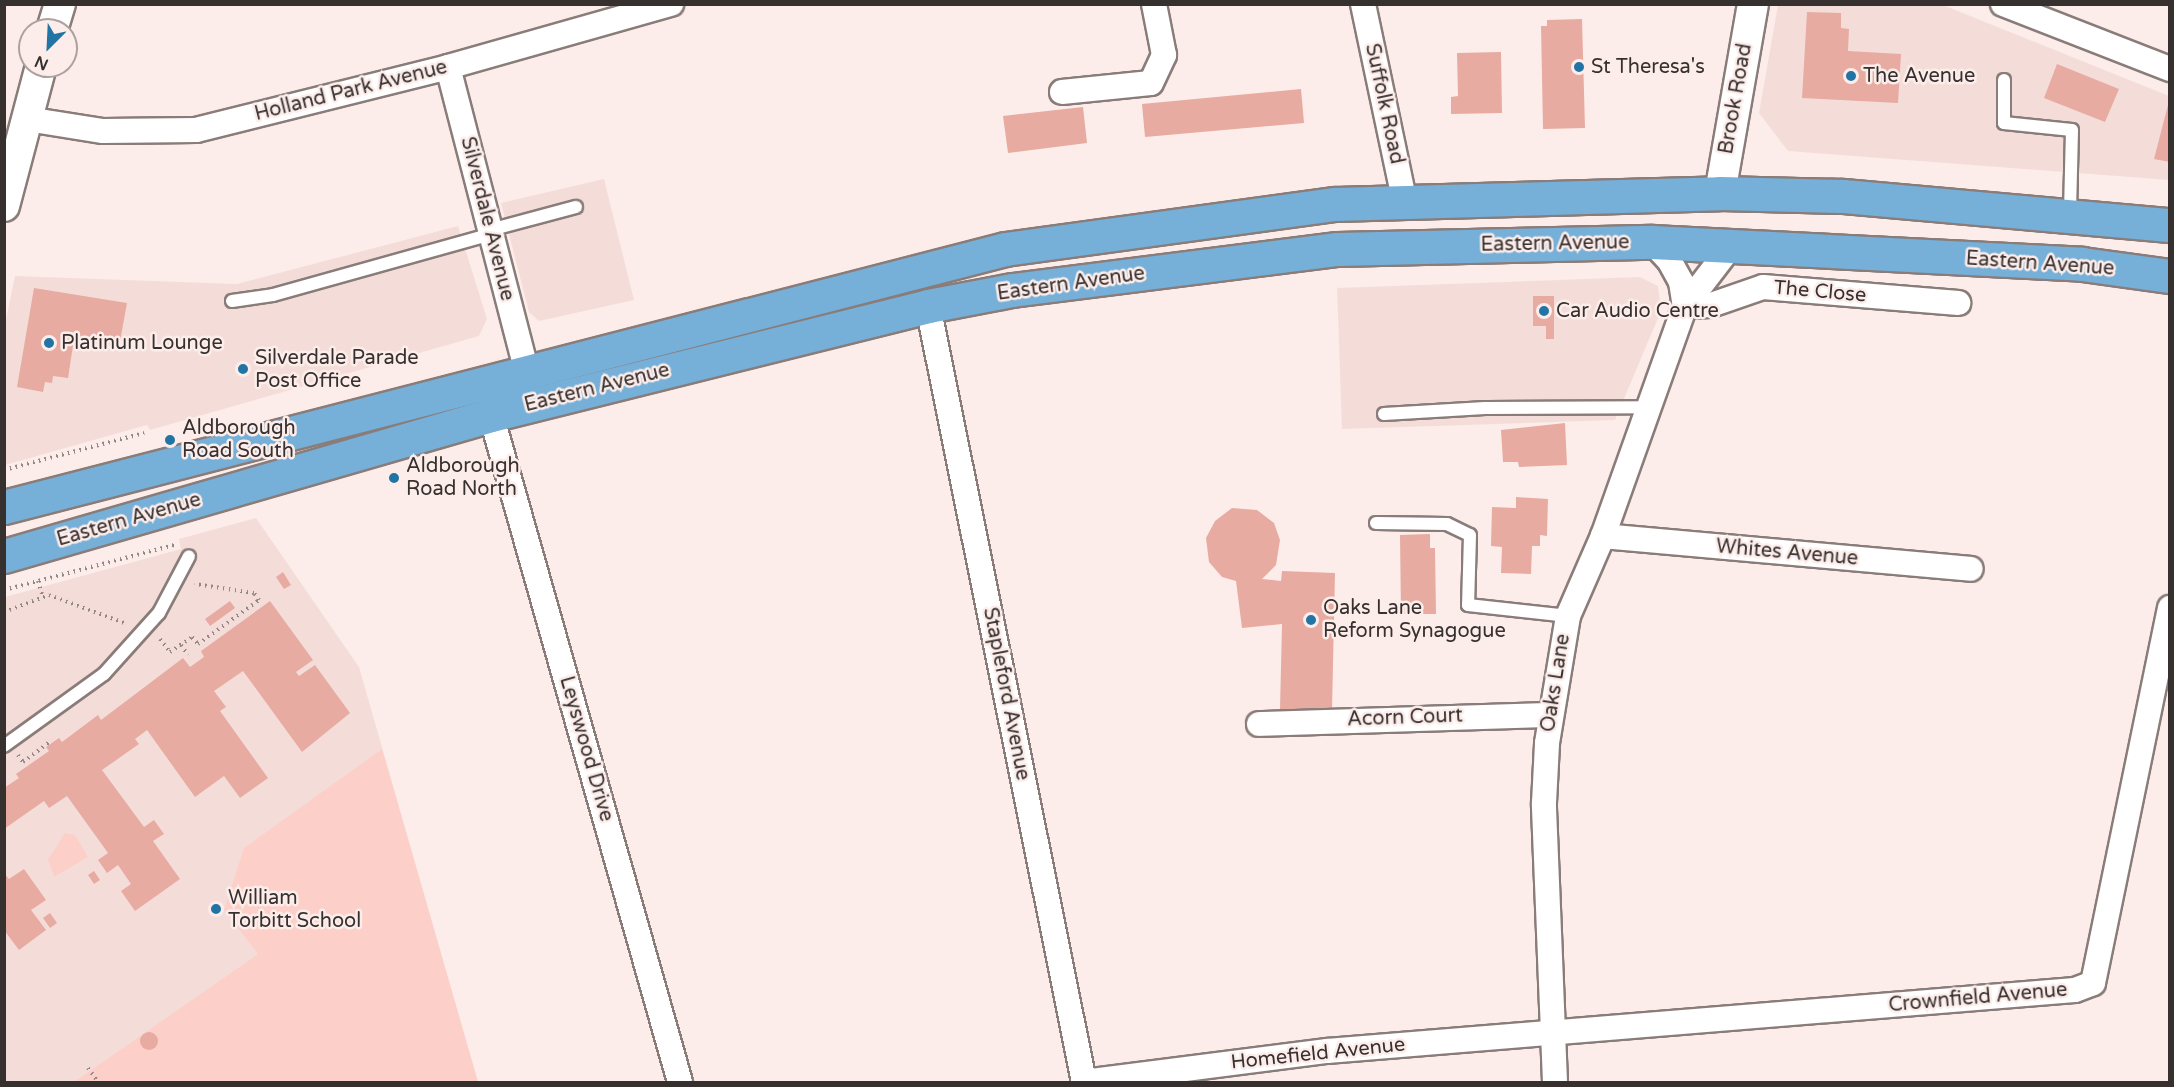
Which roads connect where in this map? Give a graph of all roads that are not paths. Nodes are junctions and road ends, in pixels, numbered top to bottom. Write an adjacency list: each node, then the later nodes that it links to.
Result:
1 (670, 4): 6 (street, Holland Park Avenue)
2 (1154, 4): 10 (street)
3 (1363, 4): 14 (street, Suffolk Road)
4 (1753, 4): 13 (street, Brook Road)
5 (2003, 4): 7 (street)
6 (448, 67): 11 (street, Holland Park Avenue); 18 (street, Silverdale Avenue)
7 (2169, 69)
8 (38, 78): 11 (street)
9 (2004, 80): 16 (lane)
10 (1062, 92)
11 (27, 119): 12 (street)
12 (7, 185)
13 (1720, 193): 14 (highway, Eastern Avenue); 16 (highway, Eastern Avenue)
14 (1405, 204): 26 (highway, Eastern Avenue)
15 (576, 207): 18 (lane)
16 (2070, 214): 17 (highway, Eastern Avenue)
17 (2169, 225)
18 (490, 232): 22 (lane); 26 (street, Silverdale Avenue)
19 (1652, 242): 20 (highway, Eastern Avenue); 24 (highway, Eastern Avenue); 25 (street)
20 (1731, 246): 21 (highway, Eastern Avenue); 25 (street, Oaks Lane)
21 (2169, 276)
22 (232, 301)
23 (1958, 303): 25 (street, The Close)
24 (928, 306): 29 (highway, Eastern Avenue); 43 (street, Stapleford Avenue)
25 (1685, 306): 27 (street, Oaks Lane)
26 (526, 372): 30 (highway, Eastern Avenue)
27 (1649, 407): 28 (lane); 32 (street, Oaks Lane)
28 (1384, 414)
29 (491, 415): 33 (highway, Eastern Avenue); 42 (street, Leyswood Drive)
30 (4, 507)
31 (1376, 523): 37 (lane)
32 (1603, 536): 35 (street, Whites Avenue); 37 (street, Oaks Lane)
33 (4, 556)
34 (189, 556): 40 (lane)
35 (1971, 569)
36 (2169, 608): 41 (street, Crownfield Avenue)
37 (1568, 616): 38 (street, Oaks Lane)
38 (1551, 715): 39 (street, Acorn Court); 41 (street, Oaks Lane)
39 (1259, 724)
40 (4, 746)
41 (1552, 1032): 43 (street, Homefield Avenue); 44 (street, Oaks Lane)
42 (680, 1083)
43 (1084, 1083)
44 (1555, 1083)

